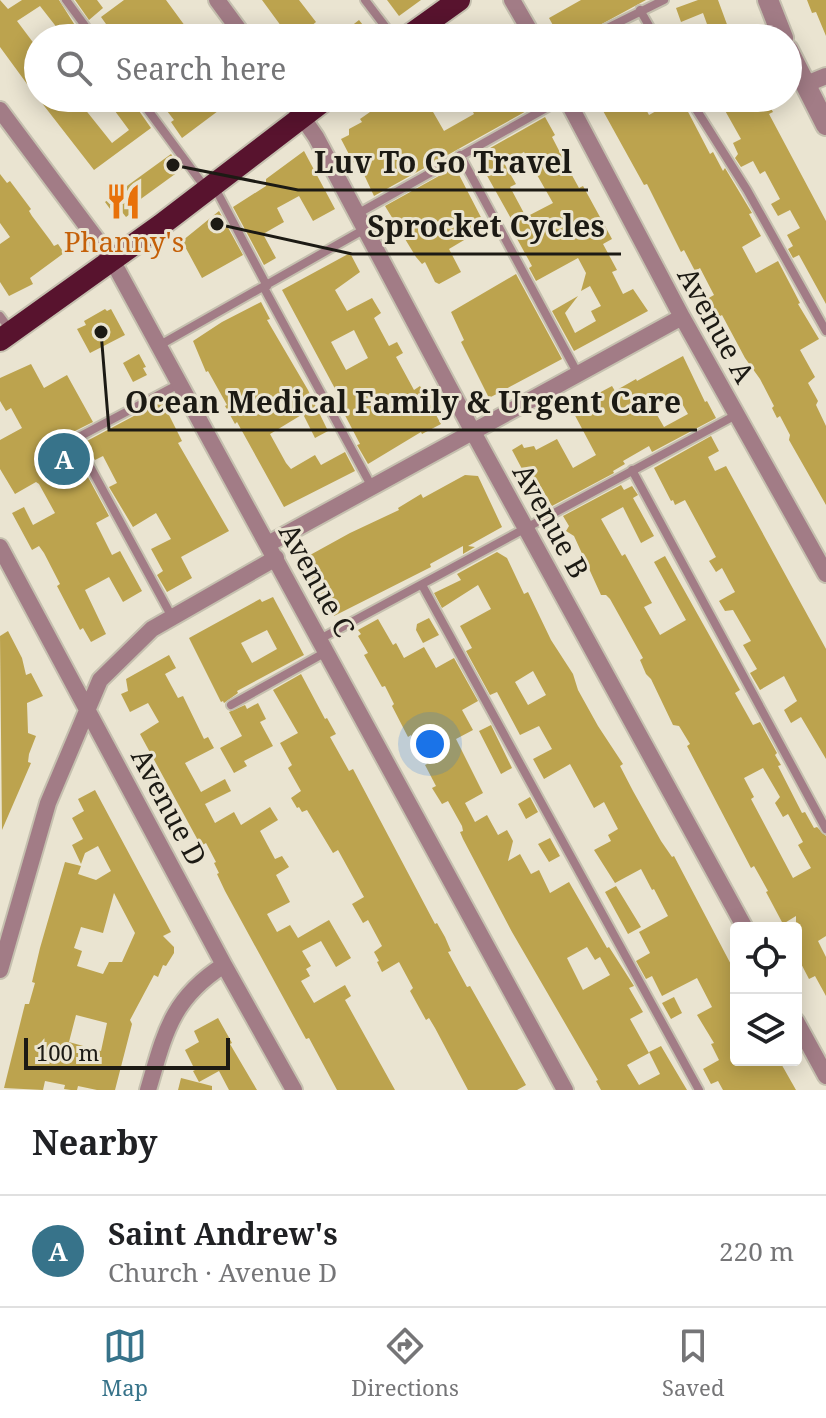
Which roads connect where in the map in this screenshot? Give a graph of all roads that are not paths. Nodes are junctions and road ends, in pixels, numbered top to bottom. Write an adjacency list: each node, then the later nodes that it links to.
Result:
1 (66, 0): 9 (lane)
2 (217, 0): 10 (street)
3 (365, 0): 11 (lane)
4 (459, 0): 12 (highway)
5 (512, 0): 13 (street)
6 (664, 0): 8 (lane)
7 (768, 0): 16 (street)
8 (640, 10): 14 (lane); 15 (lane)
9 (84, 24)
10 (235, 24)
11 (383, 24)
12 (426, 24)
13 (526, 24)
14 (614, 24)
15 (648, 24)
16 (777, 24)
17 (826, 76): 19 (street)
18 (802, 81): 19 (street)
19 (804, 85): 28 (street)
20 (0, 110): 32 (street, Avenue C)
21 (150, 112): 30 (lane)
22 (299, 112): 27 (street, Avenue B)
23 (309, 112): 27 (highway)
24 (539, 112): 29 (lane)
25 (572, 112): 34 (street, Avenue A)
26 (698, 112): 36 (lane)
27 (302, 117): 30 (highway); 31 (street, Avenue B)
28 (826, 125)
29 (460, 155): 31 (lane); 38 (lane)
30 (210, 188): 32 (highway); 33 (lane)
31 (361, 221): 33 (lane); 41 (street, Avenue B)
32 (112, 260): 35 (highway); 37 (street, Avenue C)
33 (266, 287): 37 (lane); 43 (lane)
34 (682, 317): 38 (street); 40 (street, Avenue A)
35 (4, 329)
36 (826, 331)
37 (160, 345): 39 (street, Avenue C)
38 (578, 375): 41 (street)
39 (181, 383): 47 (street, Avenue C); 50 (lane)
40 (736, 415): 42 (lane); 45 (street, Avenue A)
41 (473, 432): 43 (street); 44 (street, Avenue B)
42 (632, 470): 44 (lane); 54 (lane)
43 (372, 487): 47 (street)
44 (526, 528): 49 (lane); 55 (street, Avenue B)
45 (819, 543): 48 (street, Avenue A)
46 (0, 548): 53 (street, Avenue D)
47 (272, 551): 50 (street); 51 (street, Avenue C)
48 (826, 574)
49 (422, 585): 51 (lane); 63 (lane)
50 (172, 617): 53 (street)
51 (324, 646): 52 (lane); 62 (street, Avenue C)
52 (231, 705)
53 (87, 708): 56 (street, Avenue D); 57 (street)
54 (826, 829)
55 (742, 922)
56 (224, 965): 60 (street); 61 (street, Avenue D)
57 (0, 970)
58 (802, 1032): 59 (street)
59 (826, 1076)
60 (148, 1090)
61 (294, 1090)
62 (565, 1090)
63 (699, 1090)

